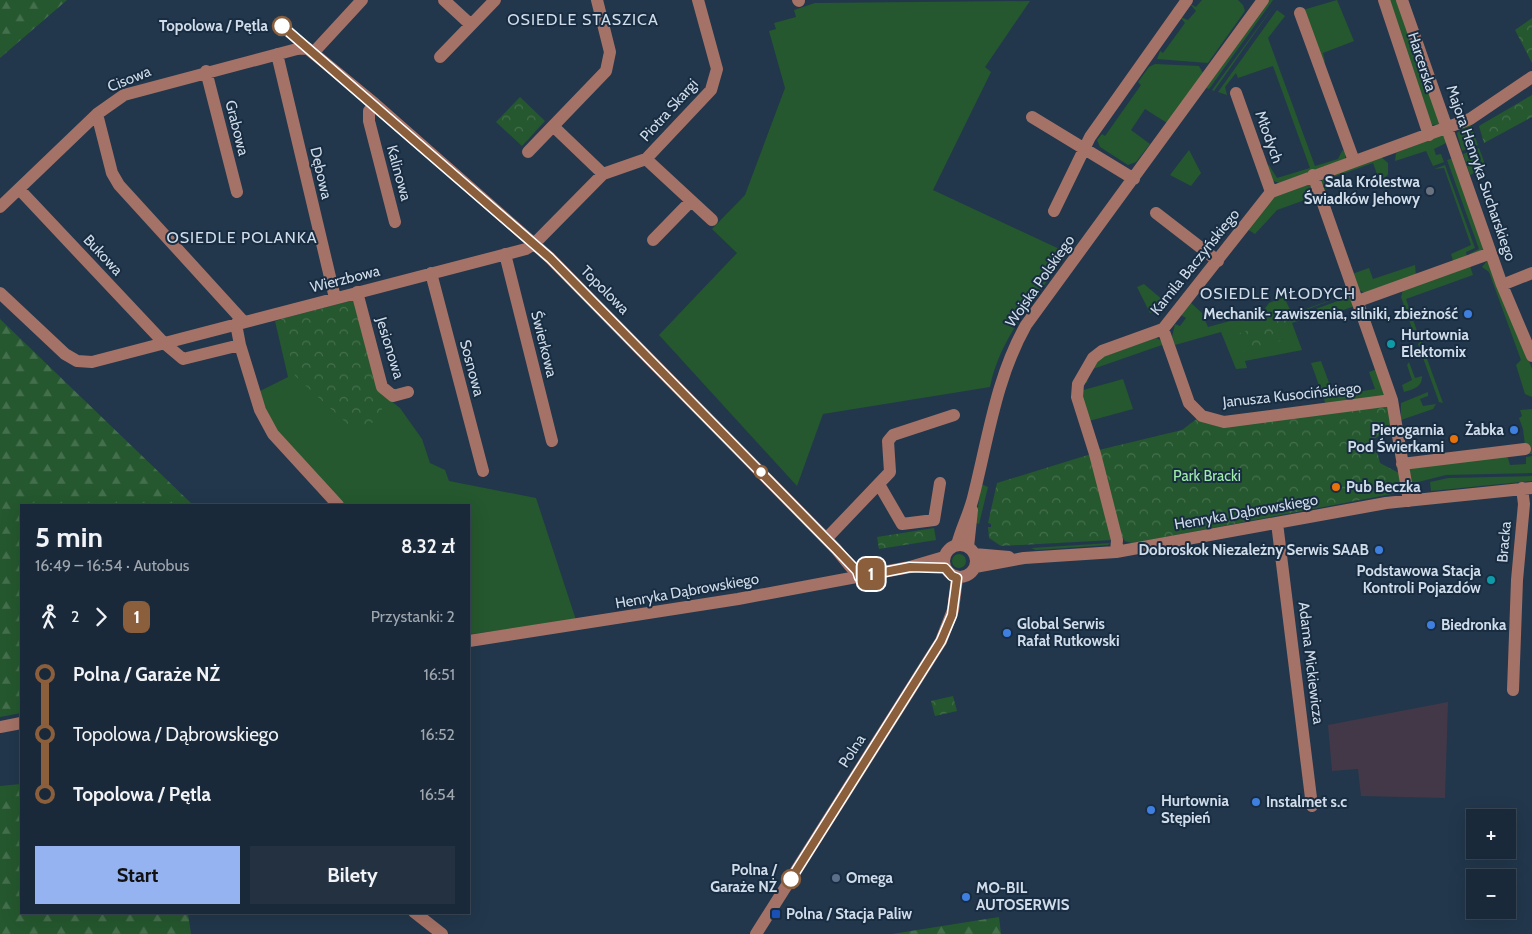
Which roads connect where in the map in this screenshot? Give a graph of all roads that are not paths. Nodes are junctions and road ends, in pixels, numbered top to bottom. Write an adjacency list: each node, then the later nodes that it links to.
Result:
1 (362, 0): 12 (street)
2 (444, 0): 11 (street)
3 (495, 0): 11 (street)
4 (597, 0): 21 (street)
5 (698, 0): 26 (street, Piotra Skargi)
6 (1187, 0): 24 (street)
7 (1384, 0): 23 (street, Harcerska)
8 (1402, 0): 22 (street, Majora Henryka Sucharskiego)
9 (1257, 2): 30 (street, Wojska Polskiego)
10 (1300, 13): 27 (street)
11 (471, 25): 14 (street)
12 (310, 50): 13 (street, Cisowa); 18 (street, Topolowa)
13 (277, 54): 15 (street, Cisowa); 50 (street, Dębowa)
14 (440, 57)
15 (206, 72): 19 (street, Cisowa); 32 (street, Grabowa)
16 (1532, 77): 22 (street)
17 (1236, 94): 33 (street, Młodych)
18 (375, 104): 39 (street, Kalinowa); 41 (street, Topolowa)
19 (96, 114): 31 (street, Cisowa); 52 (street)
20 (1032, 117): 24 (street)
21 (553, 126): 25 (street); 28 (street)
22 (1448, 128): 23 (street); 42 (street, Majora Henryka Sucharskiego)
23 (1429, 135): 27 (street)
24 (1085, 147): 30 (street); 36 (street)
25 (528, 152)
26 (646, 159): 28 (street, Piotra Skargi); 34 (street)
27 (1354, 162): 29 (street)
28 (602, 174): 41 (street, Piotra Skargi)
29 (1313, 175): 33 (street); 51 (street)
30 (1134, 179): 71 (street, Wojska Polskiego)
31 (19, 189): 35 (street, Cisowa); 54 (street, Bukowa)
32 (237, 192)
33 (1271, 192): 44 (street, Kamila Baczyńskiego)
34 (691, 201): 38 (street); 40 (street)
35 (0, 207)
36 (1054, 211)
37 (1156, 213): 44 (street)
38 (712, 220)
39 (395, 222)
40 (654, 240)
41 (534, 244): 43 (street, Wierzbowa); 70 (street, Topolowa)
42 (1492, 253): 47 (street, Majora Henryka Sucharskiego); 51 (street)
43 (505, 254): 45 (street, Wierzbowa); 60 (street, Świerkowa)
44 (1218, 261): 53 (street, Kamila Baczyńskiego)
45 (431, 273): 48 (street, Wierzbowa); 63 (street, Sosnowa)
46 (1532, 273): 47 (street)
47 (1502, 285): 56 (street, Majora Henryka Sucharskiego)
48 (357, 292): 50 (street, Wierzbowa); 57 (street, Jesionowa)
49 (0, 293): 54 (street)
50 (334, 298): 52 (street, Wierzbowa)
51 (1358, 301): 58 (street)
52 (239, 322): 54 (street, Wierzbowa); 55 (street)
53 (1163, 329): 58 (street, Janusza Kusocińskiego); 72 (street, Kamila Baczyńskiego)
54 (164, 343): 55 (street, Bukowa)
55 (240, 345): 68 (street)
56 (1532, 356)
57 (408, 392)
58 (1392, 400): 62 (street)
59 (954, 414): 65 (street)
60 (552, 441)
61 (1525, 449): 62 (street)
62 (1402, 464): 67 (street)
63 (483, 471)
64 (940, 483): 65 (street)
65 (880, 486): 70 (street)
66 (1527, 488): 67 (street, Henryka Dąbrowskiego); 79 (street, Bracka)
67 (1409, 501): 69 (street, Henryka Dąbrowskiego)
68 (337, 504)
69 (1277, 523): 72 (street, Henryka Dąbrowskiego); 82 (street, Adama Mickiewicza)
70 (826, 539): 76 (street, Topolowa)
71 (966, 549): 73 (street); 74 (street); 75 (street)
72 (1116, 552): 73 (street, Henryka Dąbrowskiego)
73 (1024, 558): 75 (street)
74 (944, 563): 76 (street, Henryka Dąbrowskiego); 77 (street)
75 (975, 567): 77 (street)
76 (859, 577): 78 (street, Henryka Dąbrowskiego)
77 (957, 578): 85 (street, Polna)
78 (470, 641)
79 (1513, 690)
80 (20, 723): 81 (street)
81 (0, 727)
82 (1312, 806)
83 (417, 914): 84 (street)
84 (442, 934)
85 (756, 934)

